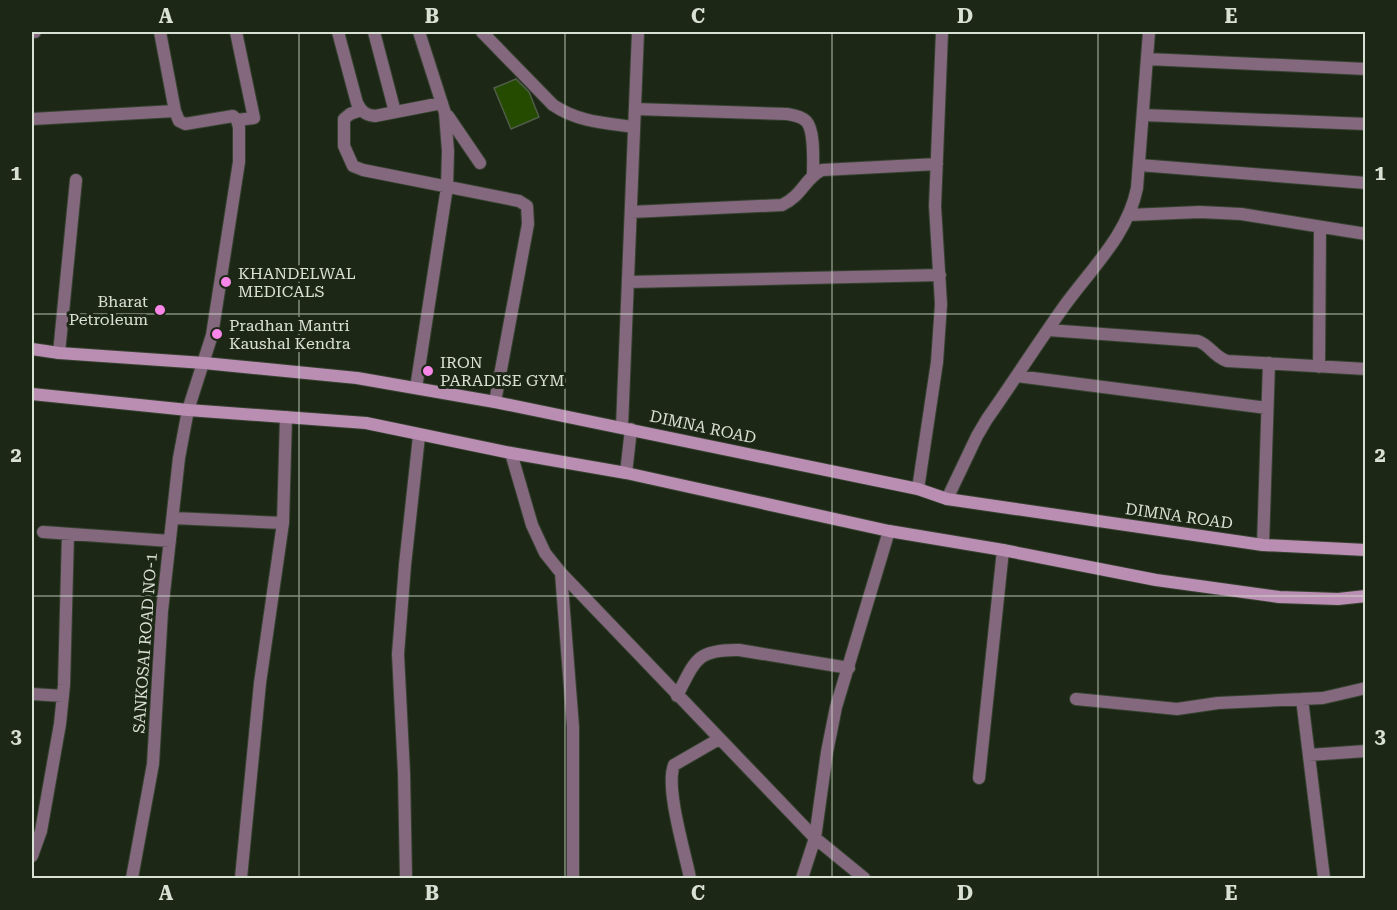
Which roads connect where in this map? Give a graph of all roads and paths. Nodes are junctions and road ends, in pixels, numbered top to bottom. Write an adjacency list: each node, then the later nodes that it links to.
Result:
1 (160, 32): 15 (street)
2 (236, 32): 19 (street)
3 (338, 32): 13 (street)
4 (374, 32): 16 (street)
5 (419, 32): 12 (street)
6 (482, 32): 21 (street)
7 (638, 32): 14 (street)
8 (942, 32): 23 (street)
9 (1149, 32): 10 (street)
10 (1147, 59): 11 (street); 17 (street)
11 (1365, 69)
12 (444, 108): 16 (street); 22 (street); 28 (street)
13 (361, 110): 16 (street); 28 (street)
14 (635, 110): 21 (street); 25 (street)
15 (175, 111): 18 (street); 19 (street)
16 (395, 112)
17 (1143, 115): 20 (street); 24 (street)
18 (32, 119)
19 (237, 120): 38 (street, SANKOSAI ROAD NO-1)
20 (1365, 124)
21 (634, 128): 29 (street)
22 (480, 163)
23 (937, 164): 25 (street); 33 (street)
24 (1139, 165): 27 (street); 30 (street)
25 (813, 174): 29 (street)
26 (76, 180): 37 (street)
27 (1365, 183)
28 (447, 187): 43 (street); 45 (street)
29 (631, 212): 34 (street)
30 (1129, 215): 31 (street); 35 (street)
31 (1320, 227): 32 (street); 40 (street)
32 (1365, 234)
33 (940, 275): 34 (street); 53 (street)
34 (628, 282): 49 (street)
35 (1048, 330): 39 (street); 42 (street)
36 (32, 349): 37 (street, DIMNA ROAD)
37 (59, 353): 38 (street, DIMNA ROAD)
38 (204, 363): 43 (street, DIMNA ROAD); 47 (street, SANKOSAI ROAD NO-1)
39 (1269, 363): 40 (street); 46 (street)
40 (1319, 366): 41 (street)
41 (1365, 369)
42 (1017, 376): 46 (street); 54 (street)
43 (416, 388): 45 (street, DIMNA ROAD)
44 (32, 394): 47 (street)
45 (495, 402): 49 (street, DIMNA ROAD)
46 (1267, 408): 61 (street)
47 (188, 410): 48 (street); 55 (street, SANKOSAI ROAD NO-1)
48 (286, 417): 50 (street); 56 (street)
49 (627, 428): 52 (street); 53 (street, DIMNA ROAD)
50 (419, 436): 51 (street); 81 (street)
51 (511, 453): 52 (street); 64 (street)
52 (626, 473): 57 (street)
53 (918, 489): 54 (street, DIMNA ROAD)
54 (947, 499): 61 (street, DIMNA ROAD)
55 (173, 519): 56 (street); 60 (street, SANKOSAI ROAD NO-1)
56 (283, 524): 80 (street)
57 (889, 531): 62 (street); 66 (street)
58 (43, 532): 59 (street)
59 (68, 534): 60 (street); 69 (street)
60 (170, 541): 79 (street, SANKOSAI ROAD NO-1)
61 (1263, 545): 63 (street, DIMNA ROAD)
62 (1003, 550): 65 (street); 76 (street)
63 (1365, 550)
64 (561, 573): 70 (street); 82 (street)
65 (1365, 596)
66 (849, 668): 70 (street); 77 (street)
67 (1365, 688): 72 (street)
68 (32, 694): 69 (street)
69 (63, 696): 78 (street)
70 (677, 696): 73 (street)
71 (1076, 699): 72 (street)
72 (1302, 699): 75 (street)
73 (718, 739): 77 (street); 83 (street)
74 (1365, 751): 75 (street)
75 (1309, 755): 86 (street)
76 (979, 778)
77 (815, 838): 84 (street); 85 (street)
78 (32, 856)
79 (132, 879)
80 (241, 879)
81 (406, 879)
82 (573, 879)
83 (690, 879)
84 (802, 879)
85 (864, 879)
86 (1324, 879)

